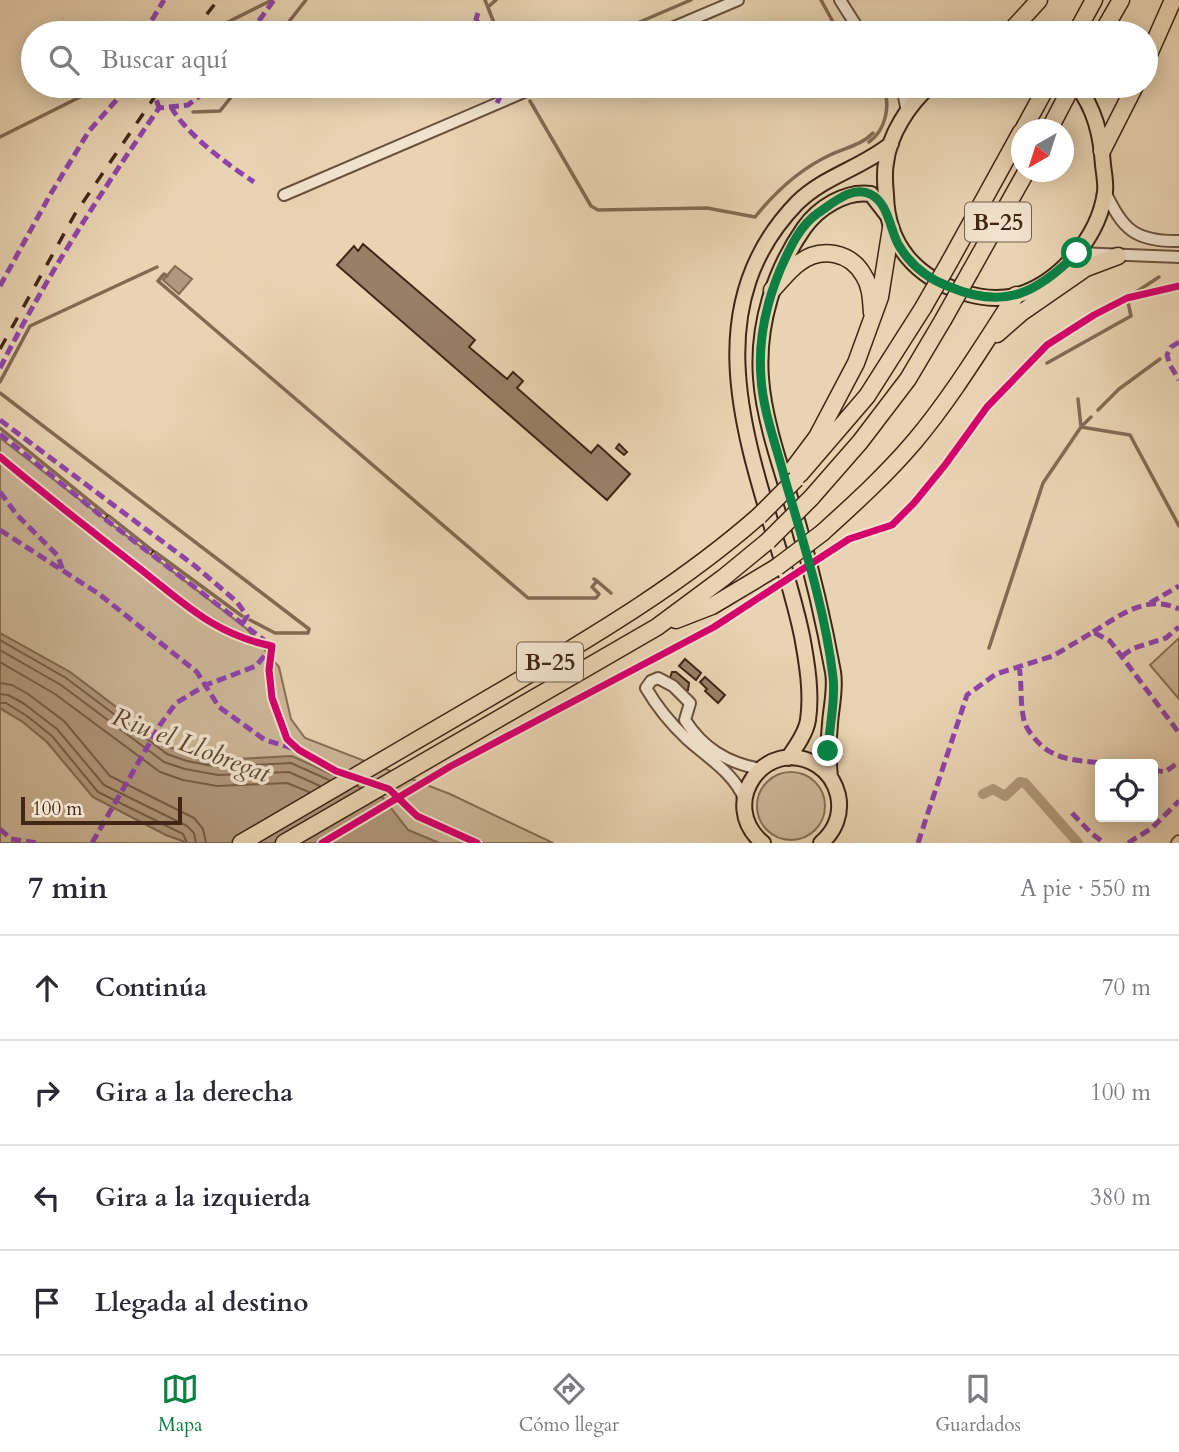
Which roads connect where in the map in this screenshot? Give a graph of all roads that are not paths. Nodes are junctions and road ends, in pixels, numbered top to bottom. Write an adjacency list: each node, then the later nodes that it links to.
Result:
1 (738, 0): 7 (street)
2 (840, 0): 8 (street)
3 (1039, 0): 9 (highway)
4 (1094, 0): 10 (highway)
5 (1121, 0): 11 (highway)
6 (1173, 0): 12 (highway)
7 (688, 21)
8 (853, 21)
9 (1020, 21)
10 (1083, 21)
11 (1109, 21)
12 (1158, 34)
13 (510, 98): 28 (street)
14 (905, 98): 20 (street)
15 (920, 98): 20 (main road)
16 (1040, 98): 21 (highway, B-25)
17 (1066, 98): 22 (highway)
18 (1084, 98): 25 (main road)
19 (1129, 98): 25 (highway)
20 (908, 112): 23 (main road)
21 (1029, 119)
22 (1054, 119)
23 (891, 144): 29 (main road); 40 (main road)
24 (1011, 151): 38 (highway, B-25, bridge)
25 (1102, 151): 27 (main road)
26 (1020, 182): 39 (highway, B-25, bridge)
27 (1105, 190): 30 (street); 31 (main road)
28 (284, 195)
29 (889, 222): 34 (main road); 35 (main road); 36 (highway)
30 (1179, 241)
31 (1077, 253): 32 (street); 35 (main road)
32 (1118, 256): 33 (street); 37 (highway)
33 (1179, 257)
34 (772, 290): 36 (highway); 42 (main road)
35 (1016, 295): 37 (highway)
36 (872, 315): 38 (highway)
37 (982, 347): 39 (highway, bridge)
38 (795, 474): 46 (highway, B-25, bridge)
39 (657, 627): 47 (highway, B-25)
40 (789, 758): 41 (main road); 42 (main road)
41 (760, 769): 43 (main road); 43 (street)
42 (830, 777): 44 (main road)
43 (744, 799): 45 (main road)
44 (834, 837): 48 (main road)
45 (762, 842)
46 (241, 843)
47 (284, 843)
48 (821, 843)

